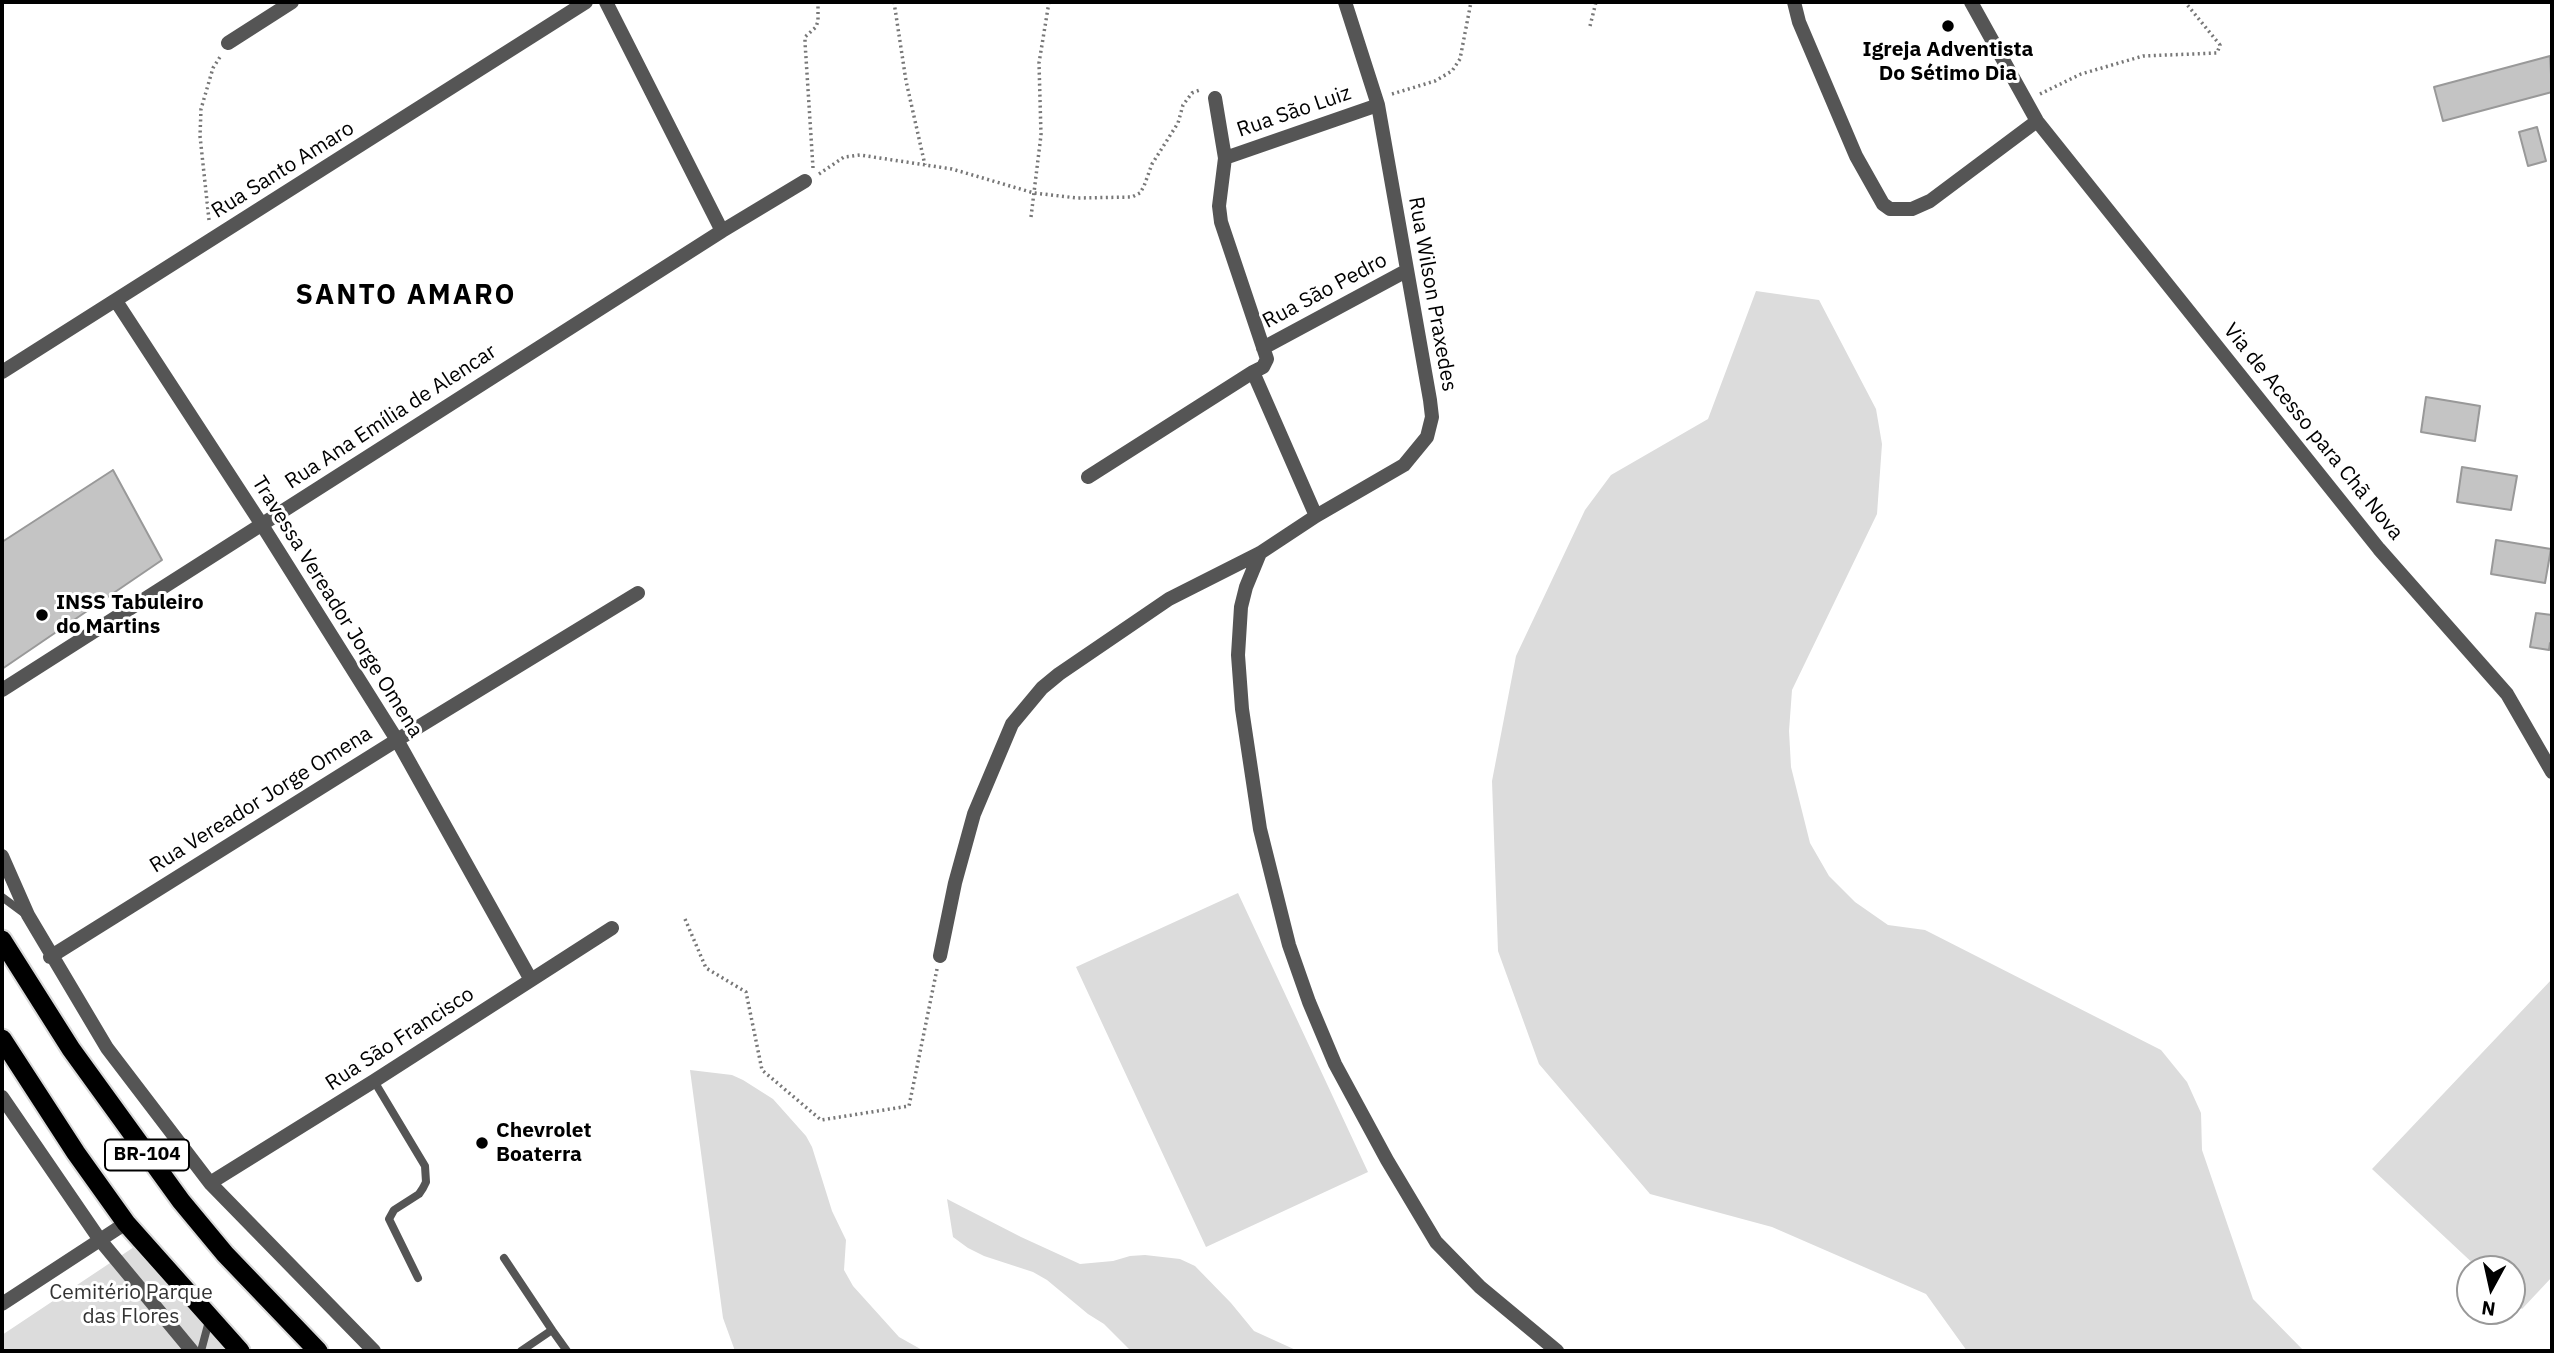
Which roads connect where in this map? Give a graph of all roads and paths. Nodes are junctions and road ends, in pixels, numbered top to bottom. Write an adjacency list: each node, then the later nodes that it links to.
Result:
1 (292, 2): 14 (street)
2 (586, 2): 25 (street, Rua Santo Amaro)
3 (606, 2): 24 (street)
4 (818, 2): 20 (path)
5 (894, 2): 20 (path)
6 (1048, 2): 22 (path)
7 (1345, 2): 16 (street, Rua Wilson Praxedes)
8 (1471, 2): 16 (path)
9 (1596, 2): 13 (path)
10 (1794, 2): 18 (street)
11 (1970, 2): 17 (street, Via de Acesso para Chã Nova)
12 (2186, 2): 17 (path)
13 (1590, 26)
14 (229, 43): 25 (path)
15 (1215, 99): 19 (street); 22 (path)
16 (1377, 102): 19 (street, Rua São Luiz); 26 (street, Rua Wilson Praxedes)
17 (2026, 102): 18 (street, Via de Acesso para Chã Nova)
18 (2037, 121): 38 (street, Via de Acesso para Chã Nova)
19 (1225, 158): 28 (street)
20 (925, 165): 22 (path)
21 (805, 181): 24 (street, Rua Ana Emília de Alencar)
22 (1034, 193): 23 (path)
23 (1031, 217)
24 (722, 231): 33 (street, Rua Ana Emília de Alencar)
25 (211, 240): 27 (street, Rua Santo Amaro)
26 (1406, 271): 28 (street, Rua São Pedro); 32 (street, Rua Wilson Praxedes)
27 (116, 302): 29 (street, Rua Santo Amaro); 33 (street, Travessa Vereador Jorge Omena)
28 (1263, 348): 30 (street)
29 (2, 372)
30 (1253, 372): 31 (street); 32 (street)
31 (1088, 477)
32 (1316, 516): 34 (street, Rua Wilson Praxedes)
33 (262, 525): 36 (street, Rua Ana Emília de Alencar); 37 (street, Travessa Vereador Jorge Omena)
34 (1260, 553): 45 (street, Rua Wilson Praxedes); 66 (street)
35 (638, 593): 37 (street, Rua Vereador Jorge Omena)
36 (2, 690)
37 (397, 740): 46 (street, Rua Vereador Jorge Omena); 47 (street, Travessa Vereador Jorge Omena)
38 (2552, 772)
39 (2, 856): 41 (street)
40 (2, 897): 41 (lane)
41 (28, 915): 46 (street)
42 (685, 919): 45 (path)
43 (612, 928): 47 (street, Rua São Francisco)
44 (2, 940): 62 (highway, BR-104)
45 (940, 956)
46 (50, 957): 51 (street)
47 (531, 980): 49 (street, Rua São Francisco)
48 (2, 1039): 52 (highway, BR-104)
49 (374, 1081): 51 (street, Rua São Francisco); 55 (lane)
50 (2, 1097): 53 (street)
51 (210, 1183): 63 (street)
52 (126, 1223): 53 (street); 57 (highway, BR-104)
53 (100, 1240): 56 (street); 59 (street)
54 (504, 1258): 58 (lane)
55 (418, 1278)
56 (2, 1304)
57 (210, 1318): 60 (lane); 61 (highway, BR-104)
58 (552, 1330): 64 (lane); 65 (lane)
59 (192, 1351)
60 (201, 1351)
61 (240, 1351)
62 (317, 1351)
63 (374, 1351)
64 (521, 1351)
65 (567, 1351)
66 (1557, 1351)

